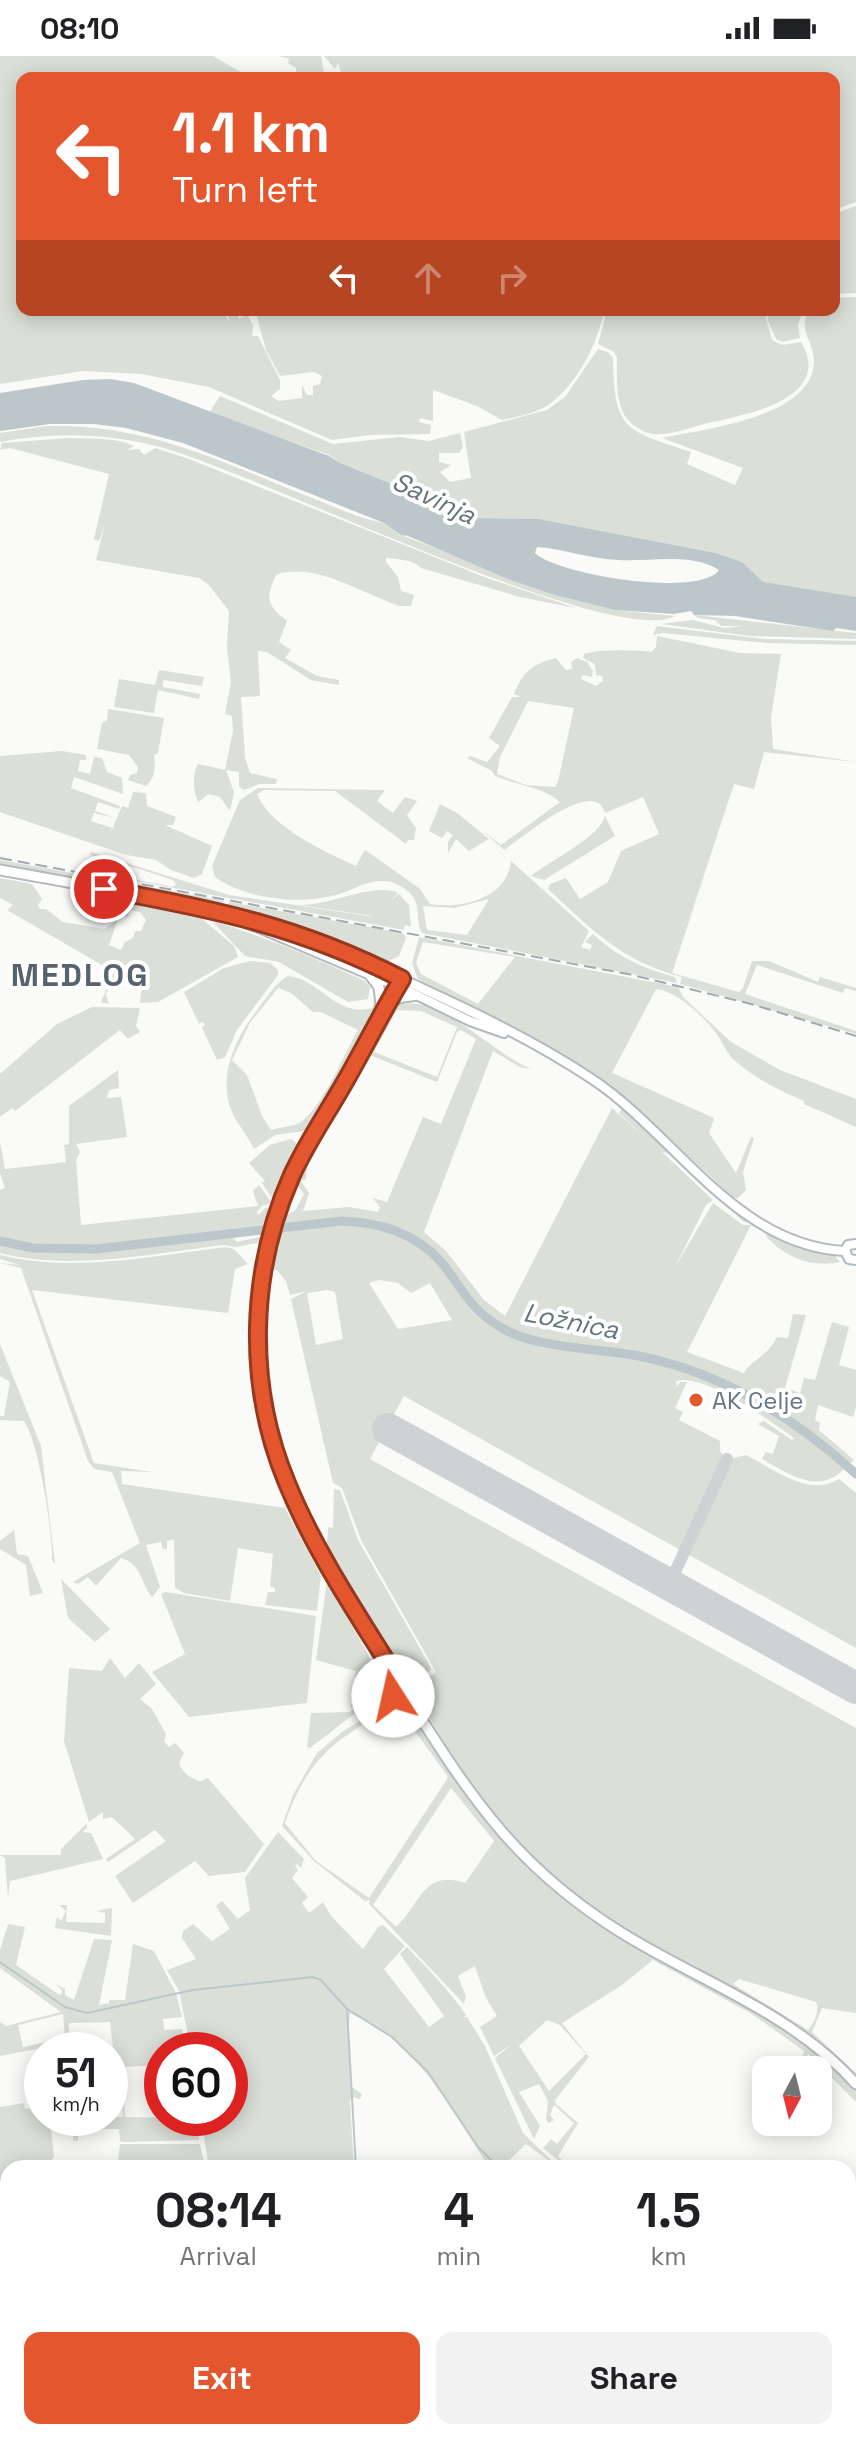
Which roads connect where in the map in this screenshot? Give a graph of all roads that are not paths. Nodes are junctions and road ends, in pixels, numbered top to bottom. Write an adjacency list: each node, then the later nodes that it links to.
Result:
1 (0, 870): 2 (main road)
2 (221, 911): 3 (main road); 4 (main road)
3 (367, 972): 4 (main road); 6 (main road)
4 (397, 981): 5 (main road); 6 (main road); 7 (main road)
5 (422, 998): 6 (main road); 7 (main road)
6 (384, 1005): 11 (main road)
7 (538, 1046): 9 (main road)
8 (856, 1244): 9 (main road)
9 (845, 1251): 10 (main road)
10 (856, 1260)
11 (397, 1678): 12 (main road); 12 (main road)
12 (410, 1701): 13 (main road)
13 (856, 2084)

